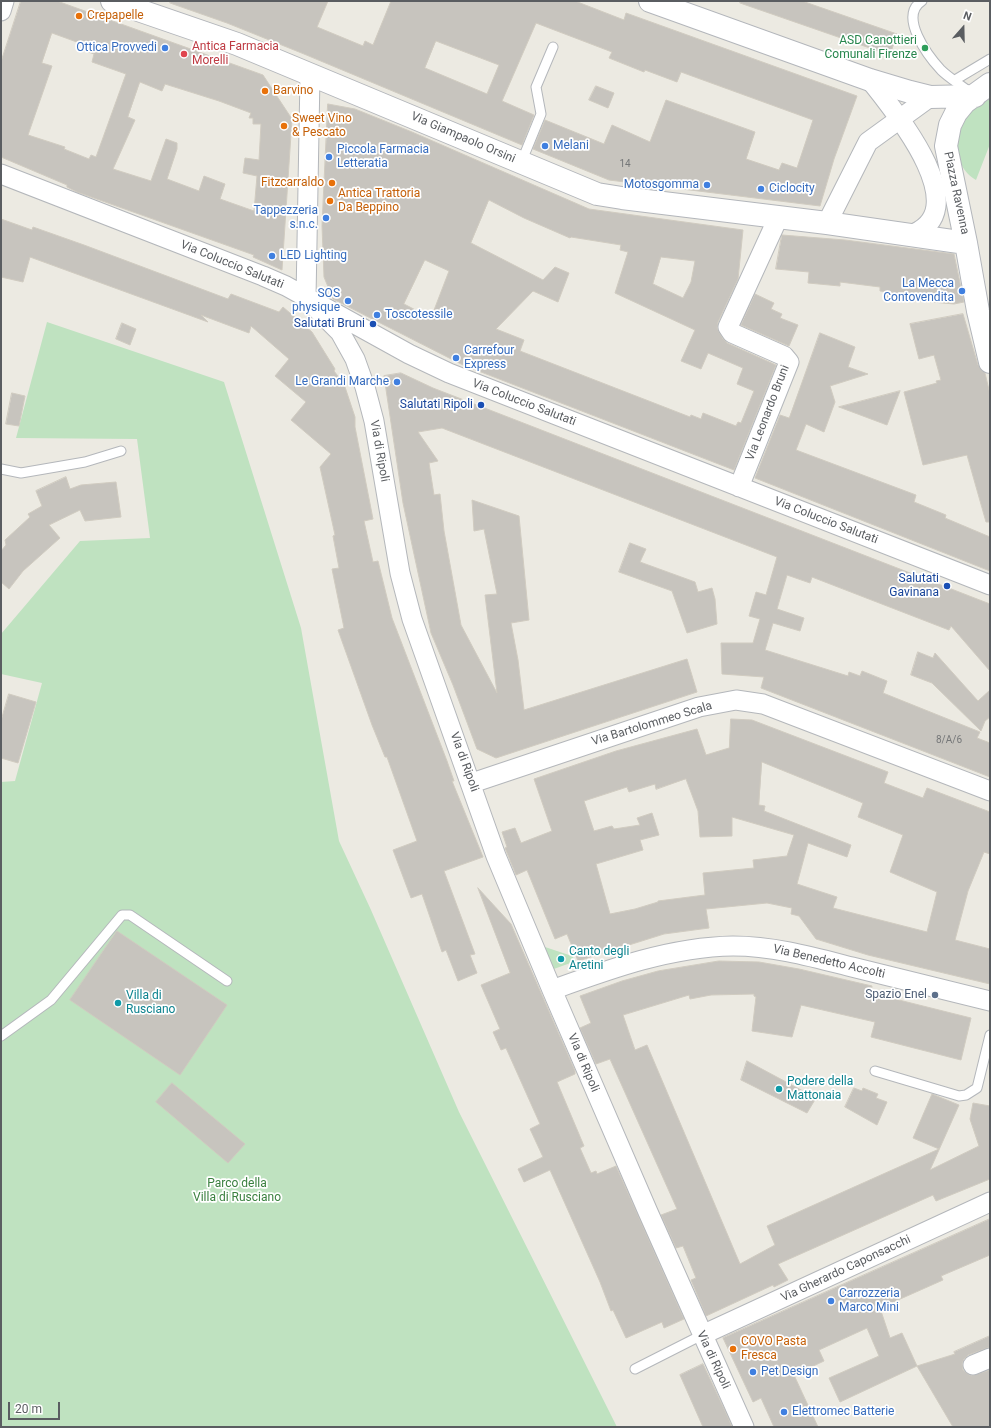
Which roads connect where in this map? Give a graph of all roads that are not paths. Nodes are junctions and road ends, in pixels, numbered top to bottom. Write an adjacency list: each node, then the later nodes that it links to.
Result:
1 (4, 1): 5 (street)
2 (112, 1): 8 (street, Via Giampaolo Orsini)
3 (650, 1): 9 (street)
4 (922, 1): 10 (lane)
5 (1, 11)
6 (553, 46): 14 (lane)
7 (990, 59): 10 (lane)
8 (310, 75): 14 (street, Via Giampaolo Orsini); 20 (street)
9 (870, 80): 12 (street); 13 (street, Piazza Ravenna)
10 (955, 80): 11 (lane)
11 (984, 91): 12 (street); 19 (street, Piazza Ravenna)
12 (930, 97): 13 (street)
13 (901, 120): 17 (street); 18 (street, Piazza Ravenna)
14 (521, 163): 16 (street, Via Giampaolo Orsini)
15 (1, 174): 20 (street, Via Coluccio Salutati)
16 (778, 218): 17 (street, Via Giampaolo Orsini); 24 (street, Via Leonardo Bruni)
17 (827, 223): 18 (street, Piazza Ravenna)
18 (910, 235): 19 (street, Piazza Ravenna)
19 (966, 243): 21 (street)
20 (306, 298): 24 (street, Via Coluccio Salutati); 26 (street, Via di Ripoli)
21 (990, 362)
22 (121, 451): 23 (lane)
23 (1, 469)
24 (739, 487): 25 (street, Via Coluccio Salutati)
25 (990, 585)
26 (472, 783): 27 (street, Via Bartolommeo Scala); 29 (street, Via di Ripoli)
27 (990, 791)
28 (227, 981): 31 (lane)
29 (552, 990): 30 (street, Via Benedetto Accolti); 35 (street, Via di Ripoli)
30 (990, 1001)
31 (1, 1036)
32 (990, 1036): 33 (lane)
33 (875, 1071)
34 (990, 1202): 35 (street, Via Gherardo Caponsacchi)
35 (702, 1335): 36 (lane); 37 (street, Via di Ripoli)
36 (635, 1369)
37 (744, 1427)

